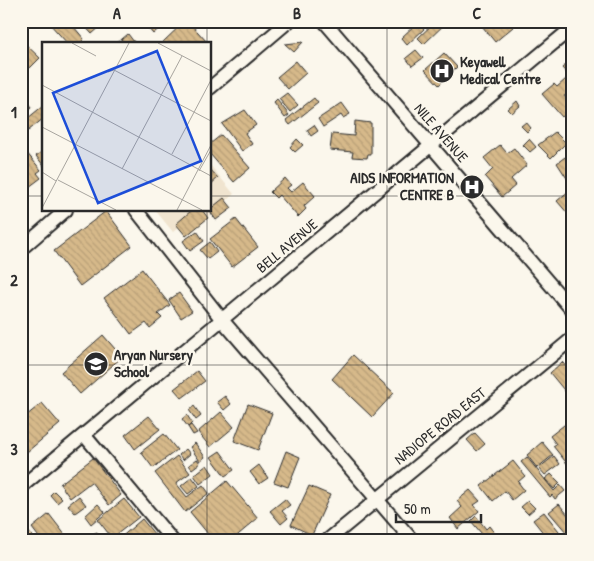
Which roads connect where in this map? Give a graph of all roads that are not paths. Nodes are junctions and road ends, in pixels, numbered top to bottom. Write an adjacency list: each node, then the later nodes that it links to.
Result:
1 (289, 21): 4 (street)
2 (324, 21): 5 (street, NILE AVENUE)
3 (573, 27): 5 (street, BELL AVENUE)
4 (211, 87)
5 (430, 146): 9 (street, NILE AVENUE); 10 (street, BELL AVENUE)
6 (65, 211): 8 (street)
7 (137, 211): 10 (street)
8 (21, 249)
9 (573, 311)
10 (223, 321): 12 (street, BELL AVENUE); 14 (street)
11 (573, 338): 14 (street, NADIOPE ROAD EAST)
12 (84, 436): 13 (street, BELL AVENUE); 15 (street)
13 (21, 487)
14 (377, 499): 16 (street, NADIOPE ROAD EAST); 17 (street)
15 (172, 540)
16 (328, 540)
17 (412, 540)

